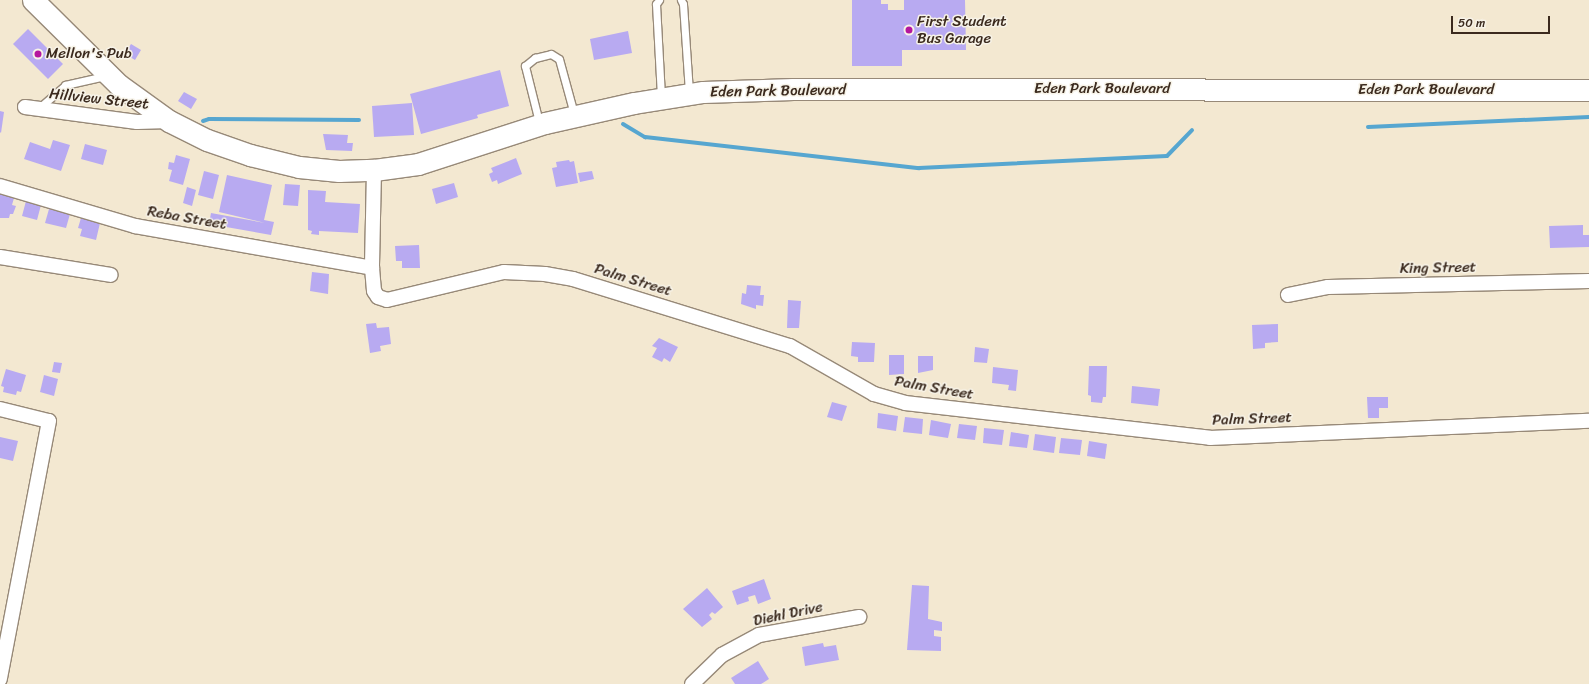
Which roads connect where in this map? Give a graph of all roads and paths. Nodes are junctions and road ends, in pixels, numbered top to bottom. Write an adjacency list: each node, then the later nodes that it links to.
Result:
1 (33, 0): 4 (main road, Eden Park Boulevard)
2 (659, 0): 7 (lane)
3 (681, 0): 6 (lane)
4 (109, 75): 8 (lane); 10 (main road, Eden Park Boulevard)
5 (1589, 90): 6 (main road, Eden Park Boulevard)
6 (689, 94): 7 (main road, Eden Park Boulevard)
7 (661, 98): 9 (main road, Eden Park Boulevard)
8 (32, 108): 10 (street, Hillview Street)
9 (575, 116): 11 (main road, Eden Park Boulevard); 11 (lane)
10 (169, 121): 12 (main road, Eden Park Boulevard)
11 (540, 124): 12 (main road, Eden Park Boulevard)
12 (374, 170): 15 (street, Palm Street)
13 (0, 186): 15 (street, Reba Street)
14 (0, 257): 16 (street)
15 (372, 268): 20 (street, Palm Street)
16 (111, 275)
17 (1589, 281): 18 (street, King Street)
18 (1288, 295)
19 (0, 409): 22 (street)
20 (1589, 421)
21 (859, 617): 23 (street, Diehl Drive)
22 (0, 679)
23 (692, 684)

